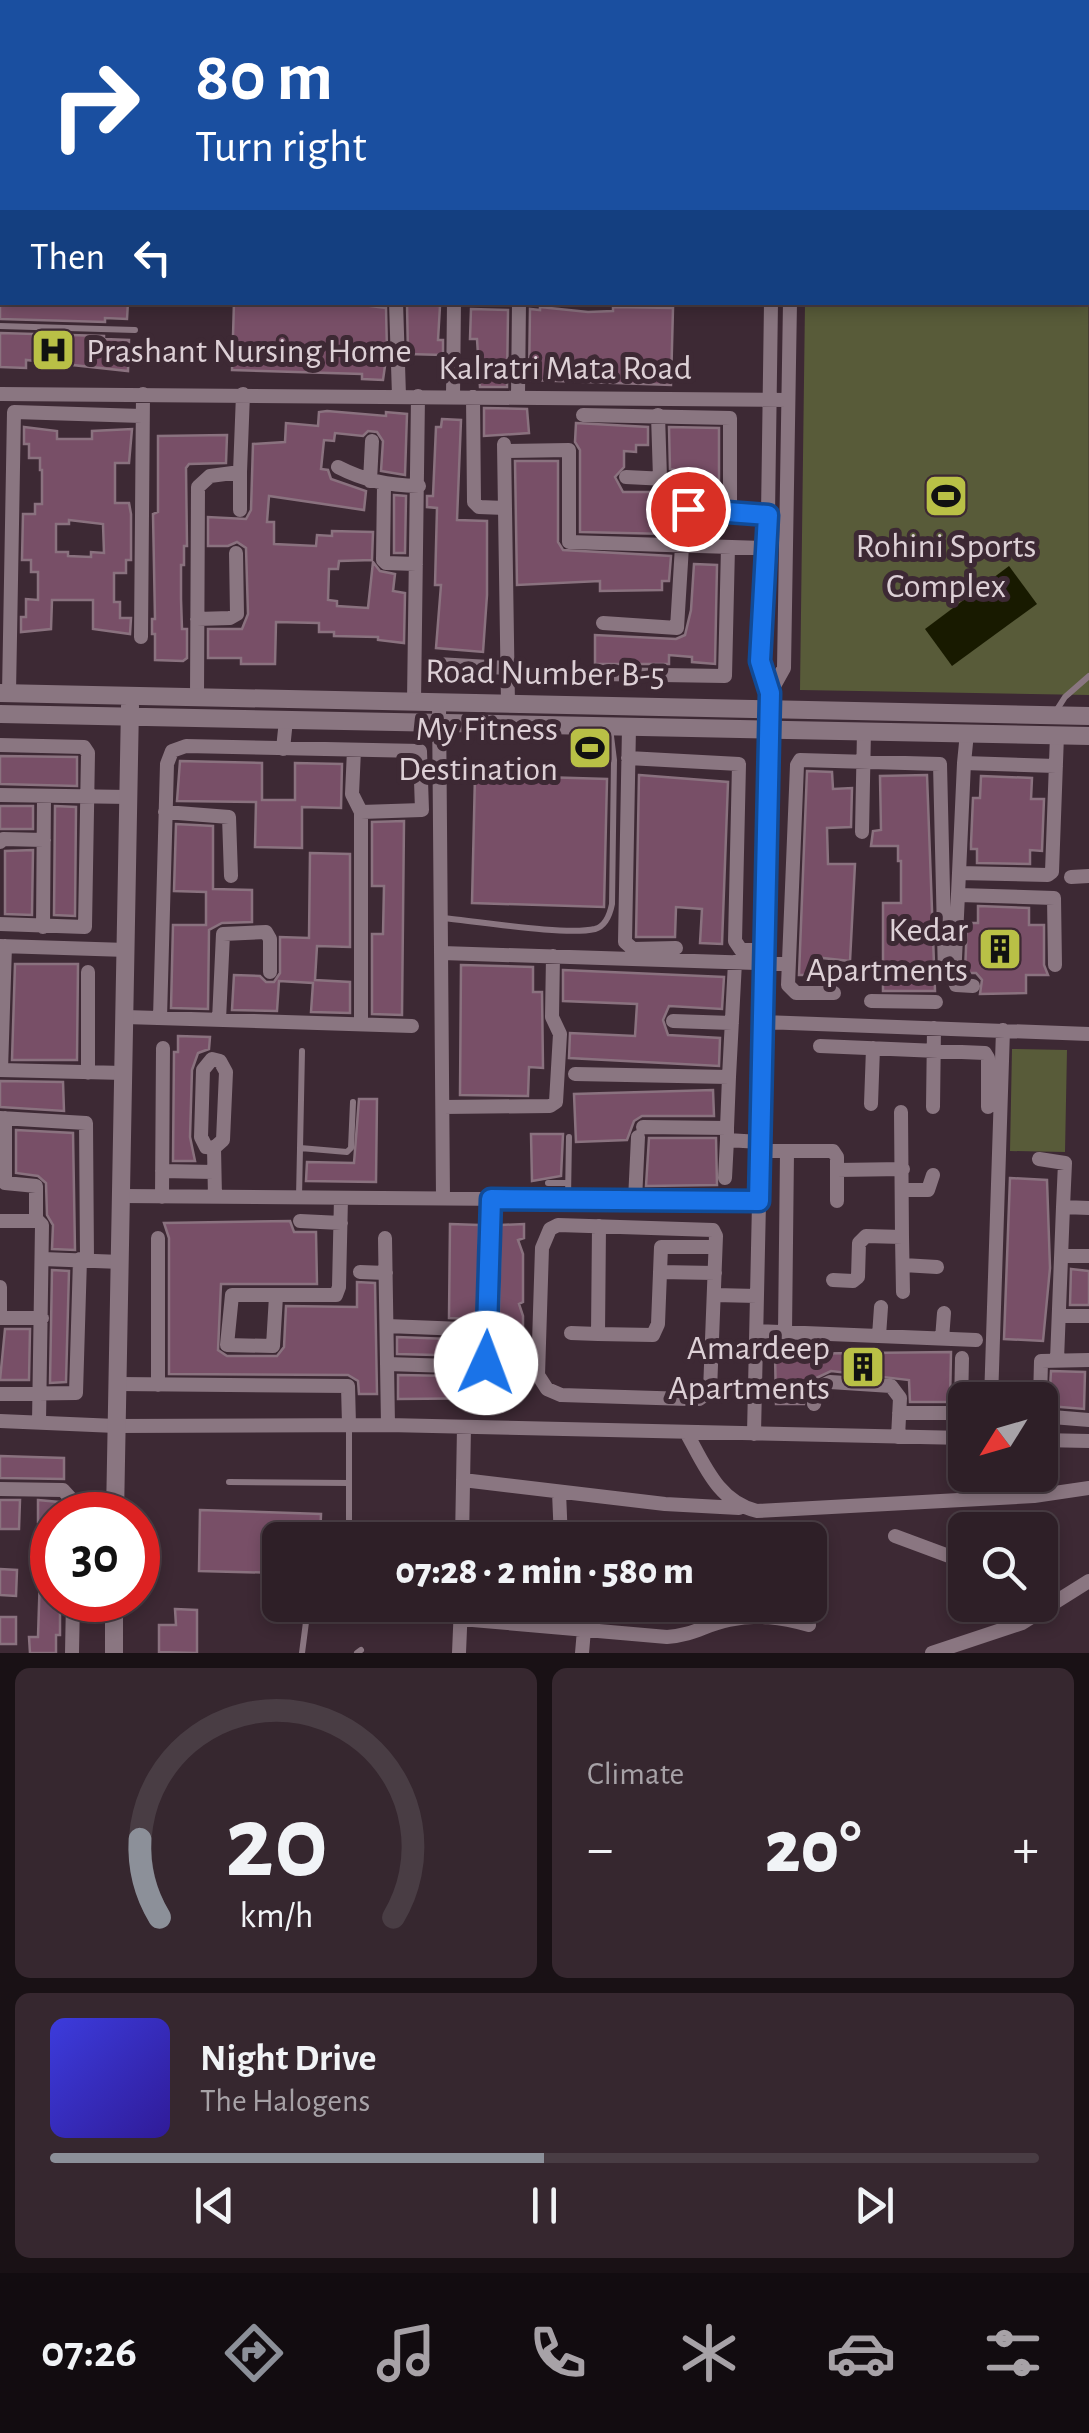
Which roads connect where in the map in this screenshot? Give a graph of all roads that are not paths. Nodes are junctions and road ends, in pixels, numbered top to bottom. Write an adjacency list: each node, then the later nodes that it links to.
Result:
1 (396, 305): 11 (street)
2 (454, 305): 13 (street)
3 (519, 305): 14 (street)
4 (771, 305): 16 (street)
5 (790, 305): 17 (street)
6 (0, 326): 7 (lane)
7 (135, 330)
8 (0, 394): 9 (street, Kalratri Mata Road)
9 (143, 394): 10 (street, Kalratri Mata Road); 20 (street)
10 (242, 394): 11 (street, Kalratri Mata Road); 23 (street)
11 (399, 396): 12 (street, Kalratri Mata Road)
12 (418, 396): 13 (street, Kalratri Mata Road); 27 (street)
13 (453, 396): 15 (street, Kalratri Mata Road)
14 (518, 396): 15 (street, Kalratri Mata Road); 16 (street, Kalratri Mata Road)
15 (473, 397): 28 (street)
16 (770, 400): 17 (street, Kalratri Mata Road); 31 (street)
17 (788, 400): 47 (street)
18 (583, 415): 19 (street)
19 (658, 415): 25 (street); 30 (street)
20 (142, 416): 39 (street); 44 (street)
21 (372, 441): 26 (street)
22 (338, 467): 26 (street)
23 (240, 472): 29 (street); 37 (street)
24 (626, 477): 25 (street)
25 (660, 478): 30 (street)
26 (377, 483): 27 (street); 36 (street)
27 (419, 486): 36 (street)
28 (506, 508): 32 (street); 41 (street)
29 (240, 510)
30 (730, 512): 31 (street)
31 (768, 515): 34 (street)
32 (682, 546): 33 (street); 38 (street)
33 (728, 547): 34 (street); 42 (street)
34 (766, 548): 47 (street)
35 (236, 552): 37 (street)
36 (416, 564): 48 (street)
37 (197, 619): 46 (street)
38 (603, 623)
39 (140, 637)
40 (437, 664): 41 (street)
41 (507, 668): 50 (street)
42 (598, 674)
43 (1089, 676): 52 (lane)
44 (4, 693): 45 (street, Road Number B-5)
45 (130, 696): 46 (street, Road Number B-5); 54 (street)
46 (197, 696): 48 (street, Road Number B-5)
47 (770, 701): 50 (street, Road Number B-5); 52 (street, Road Number B-5); 59 (street)
48 (414, 702): 49 (street, Road Number B-5)
49 (440, 702): 50 (street, Road Number B-5); 56 (street)
50 (508, 704)
51 (0, 714): 54 (street)
52 (1054, 716): 53 (street, Road Number B-5)
53 (1089, 716)
54 (130, 717): 55 (street); 74 (street)
55 (286, 720): 56 (street); 65 (street)
56 (440, 723): 57 (street); 85 (street)
57 (610, 726): 58 (street); 85 (lane)
58 (629, 726): 59 (street); 67 (street)
59 (770, 730): 60 (street); 93 (street)
60 (864, 731): 61 (street); 68 (street)
61 (967, 733): 62 (street); 69 (street)
62 (1057, 735): 63 (street); 70 (street)
63 (1089, 736)
64 (0, 745): 72 (street)
65 (283, 748): 66 (street); 75 (street)
66 (354, 750): 76 (street); 76 (street)
67 (628, 758): 89 (street); 93 (street)
68 (863, 760): 77 (street); 95 (street); 99 (street)
69 (964, 763): 70 (street); 80 (street)
70 (1056, 766): 80 (street)
71 (0, 795): 73 (street)
72 (87, 796): 73 (street); 74 (street); 87 (street)
73 (44, 797): 78 (street)
74 (129, 797): 90 (street)
75 (166, 812): 81 (street); 107 (street)
76 (361, 812): 113 (street)
77 (862, 832)
78 (44, 840): 79 (street); 87 (street)
79 (0, 842)
80 (960, 873): 84 (street)
81 (231, 876)
82 (1089, 876): 83 (street)
83 (1071, 877)
84 (959, 895): 96 (street); 100 (street)
85 (441, 918): 91 (street)
86 (0, 924): 87 (street)
87 (43, 927)
88 (3, 946): 90 (street); 102 (street)
89 (676, 948)
90 (126, 950): 106 (street)
91 (442, 952): 92 (street); 131 (street)
92 (554, 956): 94 (street); 131 (street)
93 (764, 957): 94 (street); 95 (street); 111 (street)
94 (735, 962): 112 (street)
95 (788, 964): 101 (street)
96 (1055, 964)
97 (88, 972): 125 (street)
98 (270, 972): 109 (street)
99 (944, 975)
100 (974, 986)
101 (834, 994)
102 (2, 1000): 108 (street)
103 (871, 1001): 104 (street)
104 (908, 1002): 105 (street); 115 (street)
105 (936, 1002)
106 (125, 1016): 107 (street); 126 (street)
107 (160, 1018): 109 (street)
108 (1, 1020): 124 (street)
109 (219, 1020): 113 (street)
110 (673, 1020): 112 (street)
111 (763, 1022): 115 (street); 138 (street)
112 (732, 1023): 128 (street)
113 (361, 1024): 114 (street)
114 (412, 1026)
115 (908, 1027): 116 (street)
116 (934, 1028): 117 (street); 123 (street)
117 (1003, 1030): 118 (street); 212 (street)
118 (1089, 1034)
119 (820, 1046): 121 (street)
120 (163, 1048): 145 (street)
121 (874, 1048): 123 (street); 130 (street)
122 (302, 1050): 140 (lane)
123 (934, 1050): 132 (street); 133 (street)
124 (0, 1070): 125 (street)
125 (88, 1073): 126 (street)
126 (124, 1073): 152 (street)
127 (575, 1074): 128 (street)
128 (729, 1076): 136 (street)
129 (353, 1102): 140 (lane)
130 (872, 1104)
131 (442, 1107): 157 (street)
132 (932, 1107)
133 (988, 1107)
134 (902, 1112): 144 (street)
135 (3, 1118): 167 (street); 177 (street)
136 (727, 1134): 138 (street); 148 (street); 160 (street)
137 (569, 1137): 150 (lane)
138 (760, 1146): 141 (street); 161 (street)
139 (214, 1148): 139 (street); 146 (street)
140 (300, 1148): 155 (lane)
141 (787, 1152): 143 (street); 201 (street)
142 (1039, 1159): 163 (street)
143 (837, 1170): 144 (street); 162 (street)
144 (903, 1170): 151 (street)
145 (162, 1171): 146 (street); 153 (street)
146 (214, 1172): 154 (street)
147 (933, 1175): 151 (street)
148 (725, 1178)
149 (548, 1183): 150 (lane)
150 (568, 1183): 159 (lane)
151 (903, 1190): 170 (street)
152 (122, 1196): 153 (street); 178 (street)
153 (162, 1197): 154 (street)
154 (215, 1198): 155 (street)
155 (300, 1198): 156 (street)
156 (341, 1198): 157 (street); 168 (street)
157 (443, 1198): 158 (street)
158 (491, 1199): 159 (street); 198 (street)
159 (568, 1199): 160 (street)
160 (634, 1200): 161 (street)
161 (759, 1201): 190 (street)
162 (837, 1201)
163 (1063, 1207): 164 (street); 174 (street)
164 (1089, 1208)
165 (300, 1220): 168 (street)
166 (0, 1221): 167 (street)
167 (36, 1221): 176 (street)
168 (341, 1222): 189 (street)
169 (598, 1226): 173 (street); 188 (street); 202 (street)
170 (902, 1237): 179 (street); 185 (street)
171 (158, 1238): 215 (street)
172 (385, 1238): 182 (street)
173 (716, 1246): 183 (street); 184 (street)
174 (1062, 1256): 175 (street); 194 (street)
175 (1089, 1256)
176 (42, 1259): 177 (street); 196 (street)
177 (83, 1259): 178 (street); 217 (street)
178 (121, 1262): 214 (street)
179 (902, 1265): 180 (street); 187 (street)
180 (936, 1267)
181 (360, 1272): 182 (street)
182 (386, 1272): 197 (street)
183 (660, 1272): 184 (street); 202 (street)
184 (715, 1273): 188 (street)
185 (833, 1280)
186 (0, 1287): 193 (street)
187 (903, 1292)
188 (715, 1294): 190 (street)
189 (276, 1296): 189 (street)
190 (757, 1296): 199 (street)
191 (880, 1306): 203 (street)
192 (944, 1313): 204 (street)
193 (0, 1314): 196 (street)
194 (1059, 1316): 195 (street); 207 (street)
195 (1089, 1316)
196 (42, 1318): 217 (street)
197 (386, 1326): 198 (street); 209 (street)
198 (488, 1330): 210 (street)
199 (756, 1331): 201 (street); 229 (street)
200 (570, 1333): 202 (street)
201 (786, 1333): 203 (street)
202 (598, 1334)
203 (879, 1336): 204 (street)
204 (942, 1339): 205 (street)
205 (976, 1340)
206 (962, 1358): 219 (street)
207 (1057, 1360): 208 (street); 213 (street)
208 (1089, 1360)
209 (387, 1364): 210 (street); 226 (street)
210 (485, 1366): 211 (street)
211 (513, 1367)
212 (992, 1382)
213 (1040, 1382)
214 (119, 1384): 215 (street); 225 (street)
215 (158, 1384): 224 (street)
216 (0, 1394): 217 (street)
217 (40, 1395): 223 (street)
218 (814, 1404): 219 (street)
219 (900, 1413): 230 (street)
220 (1058, 1417): 221 (street)
221 (1089, 1420)
222 (0, 1421): 223 (street)
223 (39, 1422): 225 (street)
224 (349, 1425): 225 (street); 226 (street); 236 (lane)
225 (116, 1426): 240 (street)
226 (388, 1426): 227 (street)
227 (464, 1428): 228 (street); 234 (street)
228 (686, 1432): 229 (street); 242 (street)
229 (754, 1434): 230 (street)
230 (898, 1437): 231 (street)
231 (948, 1438)
232 (1058, 1440): 233 (street)
233 (1089, 1441)
234 (463, 1480): 241 (street); 244 (street)
235 (229, 1482): 236 (lane)
236 (349, 1483): 243 (lane)
237 (1089, 1488): 242 (street)
238 (0, 1489): 239 (street)
239 (65, 1492)
240 (115, 1492)
241 (559, 1492): 242 (street); 245 (street)
242 (740, 1508)
243 (349, 1522)
244 (462, 1522)
245 (560, 1522)
246 (894, 1536): 247 (street)
247 (948, 1556)
248 (1089, 1581): 255 (street)
249 (72, 1622): 260 (street)
250 (114, 1622): 261 (street)
251 (306, 1622): 262 (lane)
252 (461, 1622): 263 (street)
253 (525, 1622): 257 (street)
254 (564, 1622): 257 (street)
255 (1022, 1623): 266 (street)
256 (808, 1625): 259 (street)
257 (564, 1628): 258 (street)
258 (584, 1630): 259 (street); 264 (street)
259 (690, 1635): 265 (street)
260 (72, 1653)
261 (114, 1653)
262 (302, 1653)
263 (459, 1653)
264 (582, 1653)
265 (683, 1653)
266 (932, 1653)

